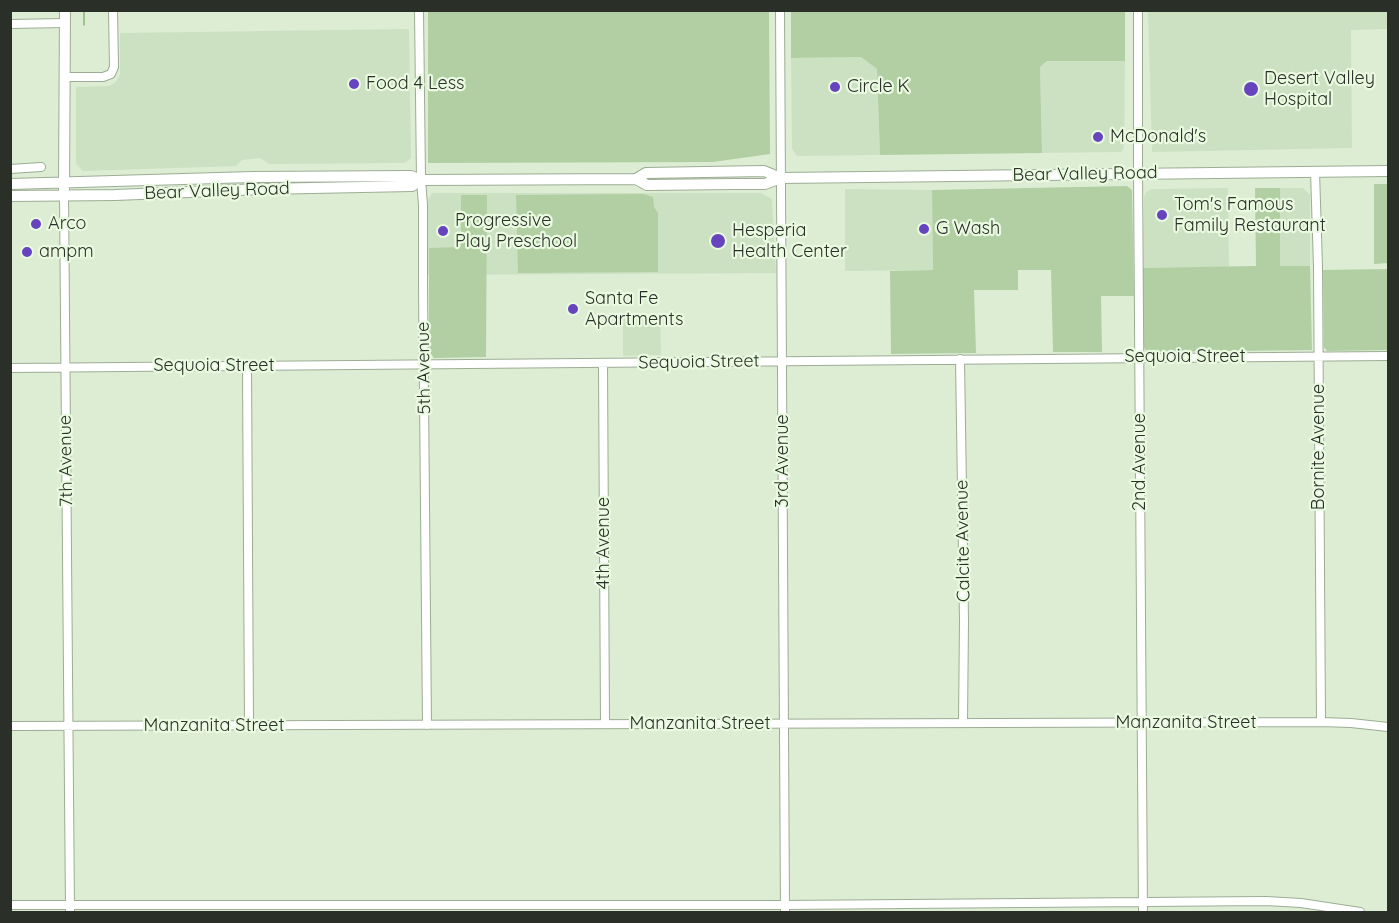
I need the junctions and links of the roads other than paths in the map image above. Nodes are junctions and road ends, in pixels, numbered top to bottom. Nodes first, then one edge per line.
1 (65, 10) edge
2 (113, 10) edge
3 (420, 10) edge
4 (780, 10) edge
5 (1138, 10) edge
6 (65, 23) junction
7 (10, 24) edge
8 (65, 77) junction
9 (40, 166) dead end
10 (10, 169) edge
11 (1315, 171) junction
12 (1389, 171) edge
13 (1138, 173) junction
14 (253, 177) junction
15 (781, 178) junction
16 (421, 180) junction
17 (64, 183) junction
18 (10, 184) edge
19 (183, 192) junction
20 (10, 196) edge
21 (64, 196) junction
22 (1389, 356) edge
23 (1319, 357) junction
24 (1139, 358) junction
25 (960, 359) junction
26 (782, 361) junction
27 (603, 363) junction
28 (424, 364) junction
29 (247, 366) junction
30 (64, 367) junction
31 (10, 368) edge
32 (1321, 722) junction
33 (963, 723) junction
34 (1142, 723) junction
35 (605, 724) junction
36 (784, 724) junction
37 (427, 725) junction
38 (10, 726) edge
39 (68, 726) junction
40 (249, 726) junction
41 (1389, 727) edge
42 (1143, 902) junction
43 (10, 905) edge
44 (70, 909) edge
45 (310, 909) edge
46 (548, 909) edge
47 (785, 909) edge
48 (1143, 912) edge
49 (1359, 912) edge

1 - 6 main road, 7th Avenue
2 - 8 street
3 - 16 street, 5th Avenue
4 - 15 street, 3rd Avenue
5 - 13 street, 2nd Avenue
6 - 7 street
6 - 8 main road, 7th Avenue
8 - 17 main road, 7th Avenue
9 - 10 street
11 - 12 main road, Bear Valley Road
11 - 13 main road, Bear Valley Road
11 - 23 street, Bornite Avenue
13 - 15 main road, Bear Valley Road
13 - 24 street, 2nd Avenue
14 - 16 main road, Bear Valley Road
14 - 17 main road, Bear Valley Road
14 - 19 main road
15 - 16 main road, Bear Valley Road
15 - 26 street, 3rd Avenue
16 - 19 main road, Bear Valley Road
16 - 28 street, 5th Avenue
17 - 18 main road, Bear Valley Road
17 - 21 main road, 7th Avenue
19 - 21 main road, Bear Valley Road
20 - 21 main road, Bear Valley Road
21 - 30 street, 7th Avenue
22 - 23 street, Sequoia Street
23 - 24 street, Sequoia Street
23 - 32 street, Bornite Avenue
24 - 25 street, Sequoia Street
24 - 34 street, 2nd Avenue
25 - 26 street, Sequoia Street
25 - 33 street, Calcite Avenue
26 - 27 street, Sequoia Street
26 - 36 street, 3rd Avenue
27 - 28 street, Sequoia Street
27 - 35 street, 4th Avenue
28 - 29 street, Sequoia Street
28 - 37 street, 5th Avenue
29 - 30 street, Sequoia Street
29 - 40 street
30 - 31 street, Sequoia Street
30 - 39 street, 7th Avenue
32 - 34 street, Manzanita Street
32 - 41 street, Manzanita Street
33 - 34 street, Manzanita Street
33 - 36 street, Manzanita Street
34 - 42 street, 2nd Avenue
35 - 36 street, Manzanita Street
35 - 37 street, Manzanita Street
36 - 47 street, 3rd Avenue
37 - 40 street, Manzanita Street
38 - 39 street, Manzanita Street
39 - 40 street, Manzanita Street
39 - 44 street, 7th Avenue
42 - 47 street
42 - 48 street, 2nd Avenue
42 - 49 street
43 - 44 street
44 - 45 street
45 - 46 street
46 - 47 street

